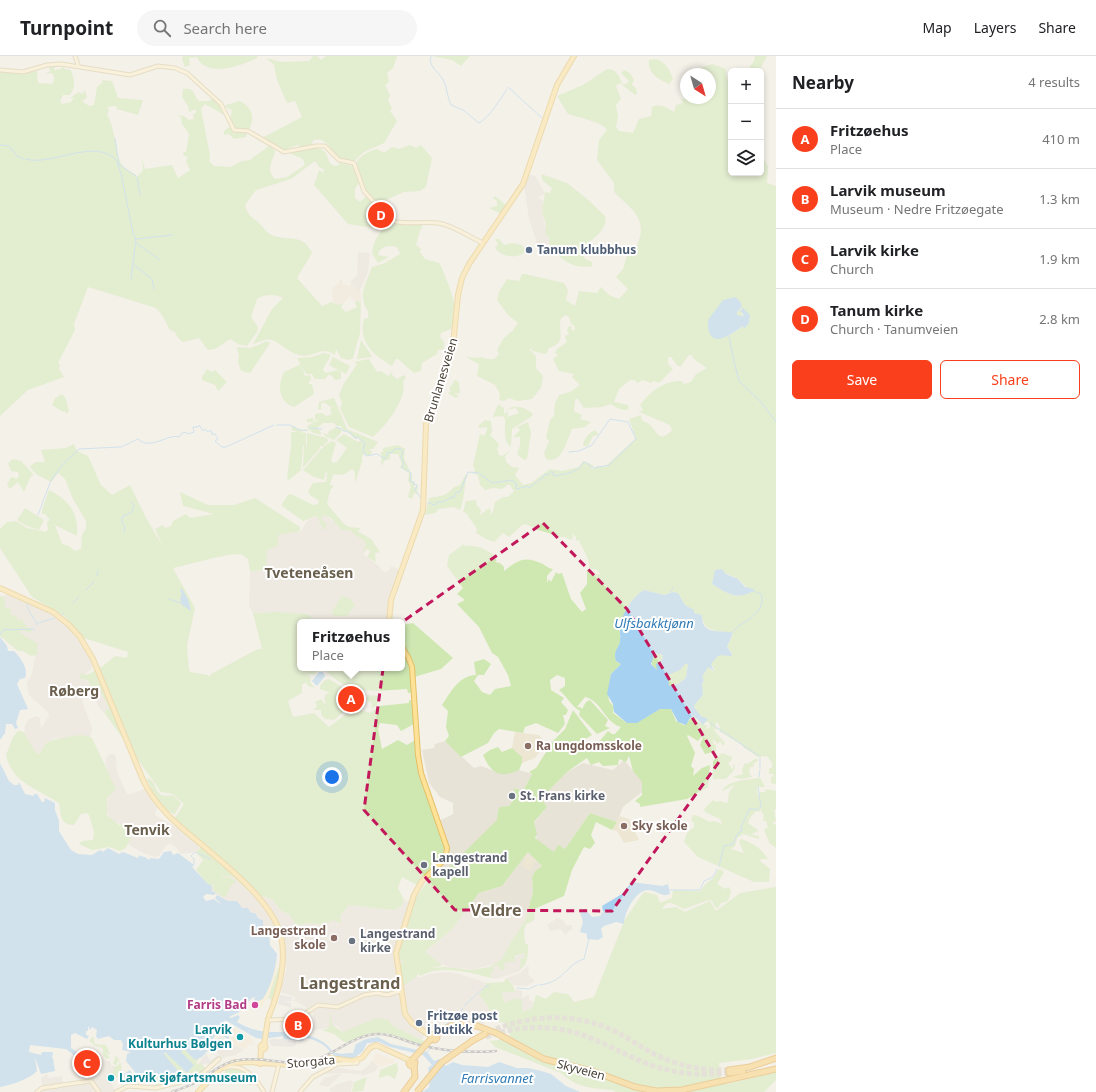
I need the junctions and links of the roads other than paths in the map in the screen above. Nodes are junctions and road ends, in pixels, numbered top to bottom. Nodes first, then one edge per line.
1 (574, 56) edge
2 (76, 57) edge
3 (76, 65) junction
4 (0, 70) edge
5 (483, 243) junction
6 (1, 588) edge
7 (389, 619) edge
8 (405, 652) edge
9 (401, 991) junction
10 (270, 1019) junction
11 (486, 1035) tunnel mouth
12 (434, 1037) junction
13 (219, 1059) dead end
14 (776, 1059) edge
15 (358, 1060) junction
16 (411, 1062) junction
17 (260, 1063) junction
18 (279, 1064) junction
19 (221, 1069) junction
20 (776, 1069) edge
21 (729, 1072) tunnel mouth
22 (37, 1092) edge
23 (99, 1092) edge
24 (116, 1092) edge
25 (198, 1092) edge
26 (264, 1092) edge
27 (272, 1092) edge
28 (300, 1092) edge
29 (404, 1092) edge
30 (418, 1092) edge

1 - 5 main road, Brunlanesveien
2 - 3 main road
3 - 4 main road
3 - 5 main road
5 - 7 main road, Brunlanesveien
6 - 10 main road
8 - 9 main road
9 - 10 main road
9 - 12 main road
10 - 17 main road
11 - 30 highway, bridge
12 - 16 highway
12 - 20 highway, Skyveien
13 - 24 main road
14 - 21 highway
15 - 16 main road
15 - 18 main road, Storgata
15 - 28 main road
16 - 29 highway
17 - 18 main road, Storgata
17 - 19 main road, Storgata
18 - 27 main road
19 - 25 main road, Storgata
19 - 26 main road
22 - 23 main road

